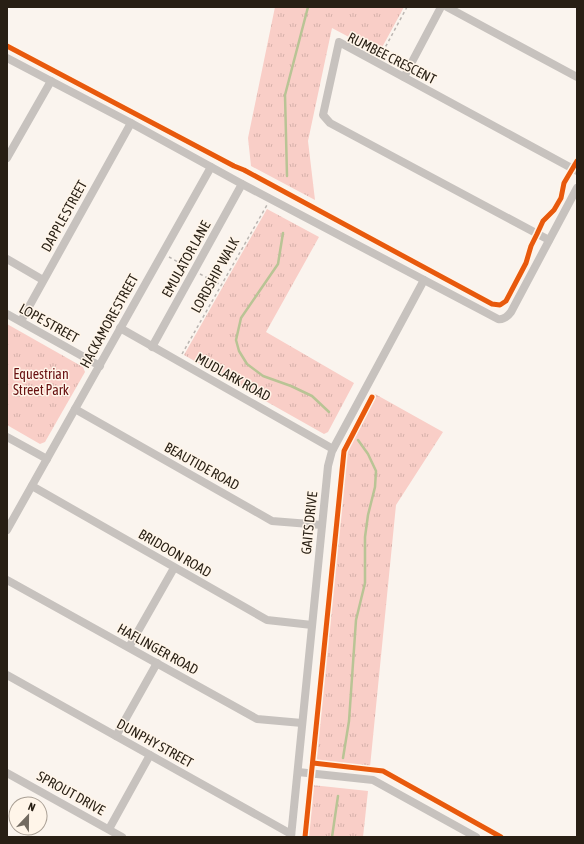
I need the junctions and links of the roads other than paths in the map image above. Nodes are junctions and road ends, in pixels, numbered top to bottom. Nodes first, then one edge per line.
1 (441, 7) edge
2 (447, 7) edge
3 (7, 58) edge
4 (577, 76) edge
5 (404, 77) junction
6 (51, 81) junction
7 (131, 123) junction
8 (7, 158) edge
9 (210, 167) junction
10 (577, 171) edge
11 (242, 184) junction
12 (577, 188) edge
13 (549, 240) junction
14 (7, 259) edge
15 (44, 280) junction
16 (424, 280) junction
17 (7, 314) edge
18 (20, 321) junction
19 (120, 328) junction
20 (152, 347) junction
21 (100, 366) junction
22 (75, 410) junction
23 (7, 437) edge
24 (333, 449) junction
25 (47, 459) junction
26 (32, 486) junction
27 (322, 525) junction
28 (7, 530) edge
29 (174, 568) junction
30 (7, 580) edge
31 (312, 625) junction
32 (129, 648) junction
33 (157, 663) junction
34 (7, 675) edge
35 (302, 723) junction
36 (116, 736) junction
37 (150, 755) junction
38 (298, 772) junction
39 (7, 773) edge
40 (109, 829) junction
41 (291, 835) edge
42 (122, 837) edge
43 (476, 837) edge

1 - 5 street
2 - 4 street
3 - 6 street
5 - 10 street, RUMBEE CRESCENT
5 - 13 street, RUMBEE CRESCENT
6 - 7 street
6 - 8 street
7 - 9 street
7 - 15 street, DAPPLE STREET
9 - 11 street
9 - 19 street, HACKAMORE STREET
11 - 16 street
11 - 20 street, EMULATOR LANE
12 - 13 street
13 - 16 street
14 - 15 street
15 - 18 street, DAPPLE STREET
16 - 24 street, GAITS DRIVE
17 - 18 street, LOPE STREET
18 - 21 street, LOPE STREET
19 - 20 street, MUDLARK ROAD
19 - 21 street, HACKAMORE STREET
20 - 24 street, MUDLARK ROAD
21 - 22 street, HACKAMORE STREET
22 - 25 street, HACKAMORE STREET
22 - 27 street, BEAUTIDE ROAD
23 - 25 street
24 - 27 street, GAITS DRIVE
25 - 26 street, HACKAMORE STREET
26 - 28 street, HACKAMORE STREET
26 - 29 street, BRIDOON ROAD
27 - 31 street, GAITS DRIVE
29 - 31 street, BRIDOON ROAD
29 - 32 street
30 - 32 street, HAFLINGER ROAD
31 - 35 street, GAITS DRIVE
32 - 33 street, HAFLINGER ROAD
33 - 35 street, HAFLINGER ROAD
33 - 36 street
34 - 36 street, DUNPHY STREET
35 - 38 street, GAITS DRIVE
36 - 37 street, DUNPHY STREET
37 - 40 street
37 - 41 street, DUNPHY STREET
38 - 41 street, GAITS DRIVE
38 - 43 street
39 - 40 street, SPROUT DRIVE
40 - 42 street, SPROUT DRIVE

